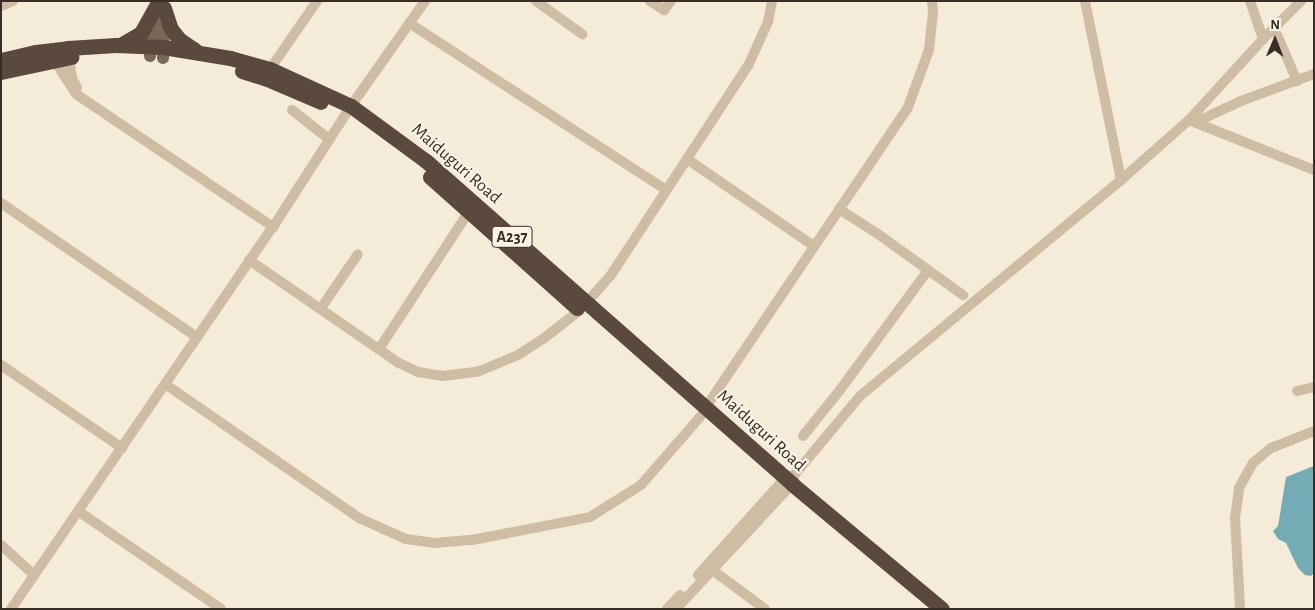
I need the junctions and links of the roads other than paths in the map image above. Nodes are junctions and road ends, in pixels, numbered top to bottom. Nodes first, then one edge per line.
1 (13, 1) edge
2 (317, 1) edge
3 (425, 1) edge
4 (536, 1) edge
5 (650, 1) edge
6 (671, 1) edge
7 (772, 1) edge
8 (932, 1) edge
9 (1085, 1) edge
10 (1250, 1) edge
11 (1300, 2) edge
12 (160, 4) edge
13 (1, 6) edge
14 (409, 23) junction
15 (1274, 28) junction
16 (582, 34) dead end
17 (1263, 39) junction
18 (116, 46) junction
19 (157, 52) junction
20 (200, 53) junction
21 (61, 58) junction
22 (1, 60) edge
23 (270, 69) junction
24 (1, 72) edge
25 (1314, 74) edge
26 (1297, 80) junction
27 (82, 98) junction
28 (292, 110) dead end
29 (349, 110) junction
30 (1193, 121) junction
31 (330, 140) junction
32 (687, 159) junction
33 (1314, 170) edge
34 (1121, 180) junction
35 (666, 190) junction
36 (1, 203) edge
37 (839, 209) junction
38 (468, 213) junction
39 (273, 227) junction
40 (814, 246) junction
41 (358, 254) dead end
42 (249, 260) junction
43 (928, 270) junction
44 (963, 295) dead end
45 (583, 307) junction
46 (321, 308) junction
47 (197, 337) junction
48 (379, 349) junction
49 (1, 365) edge
50 (165, 384) junction
51 (1314, 387) edge
52 (1297, 390) dead end
53 (703, 411) junction
54 (1314, 431) edge
55 (803, 436) dead end
56 (122, 448) junction
57 (787, 483) junction
58 (78, 511) junction
59 (1, 546) edge
60 (709, 567) junction
61 (34, 575) junction
62 (11, 609) edge
63 (221, 609) edge
64 (667, 609) edge
65 (676, 609) edge
66 (765, 609) edge
67 (927, 609) edge
68 (942, 609) edge
69 (1240, 609) edge

1 - 13 street
2 - 23 street
3 - 14 street
4 - 16 street
5 - 6 street
7 - 32 street
8 - 37 street
9 - 34 street
10 - 17 street
11 - 15 street
12 - 18 highway
12 - 19 main road
12 - 20 highway
14 - 29 street
14 - 35 street
15 - 17 street
15 - 26 street
17 - 30 street
18 - 19 highway, Maiduguri Road / A237
18 - 22 highway, Maiduguri Road / A237
19 - 20 highway, Maiduguri Road / A237
19 - 21 highway, Maiduguri Road / A237
19 - 29 highway, Maiduguri Road / A237
20 - 23 highway, Maiduguri Road / A237
21 - 24 highway, Maiduguri Road / A237
21 - 27 street
21 - 27 street
23 - 29 highway, Maiduguri Road / A237
25 - 26 street
26 - 30 street
27 - 39 street
28 - 31 street
29 - 31 street
29 - 38 highway, Maiduguri Road / A237
29 - 45 highway, Maiduguri Road / A237
30 - 33 street
30 - 34 street
31 - 39 street
32 - 35 street
32 - 40 street
34 - 57 street
35 - 45 street
36 - 47 street
37 - 40 street
37 - 43 street
38 - 45 highway, Maiduguri Road / A237
38 - 48 street
39 - 42 street
40 - 53 street
41 - 46 street
42 - 46 street
42 - 47 street
43 - 44 street
43 - 55 street
45 - 48 street
45 - 53 highway, Maiduguri Road / A237
46 - 48 street
47 - 50 street
49 - 56 street
50 - 53 street
50 - 56 street
51 - 52 street
53 - 57 highway, Maiduguri Road / A237
54 - 69 street
56 - 58 street
57 - 60 street
57 - 67 highway, Maiduguri Road / A237
57 - 68 highway, Maiduguri Road / A237
58 - 61 street
58 - 63 street
59 - 61 street
60 - 64 street
60 - 65 street
60 - 66 street
61 - 62 street

